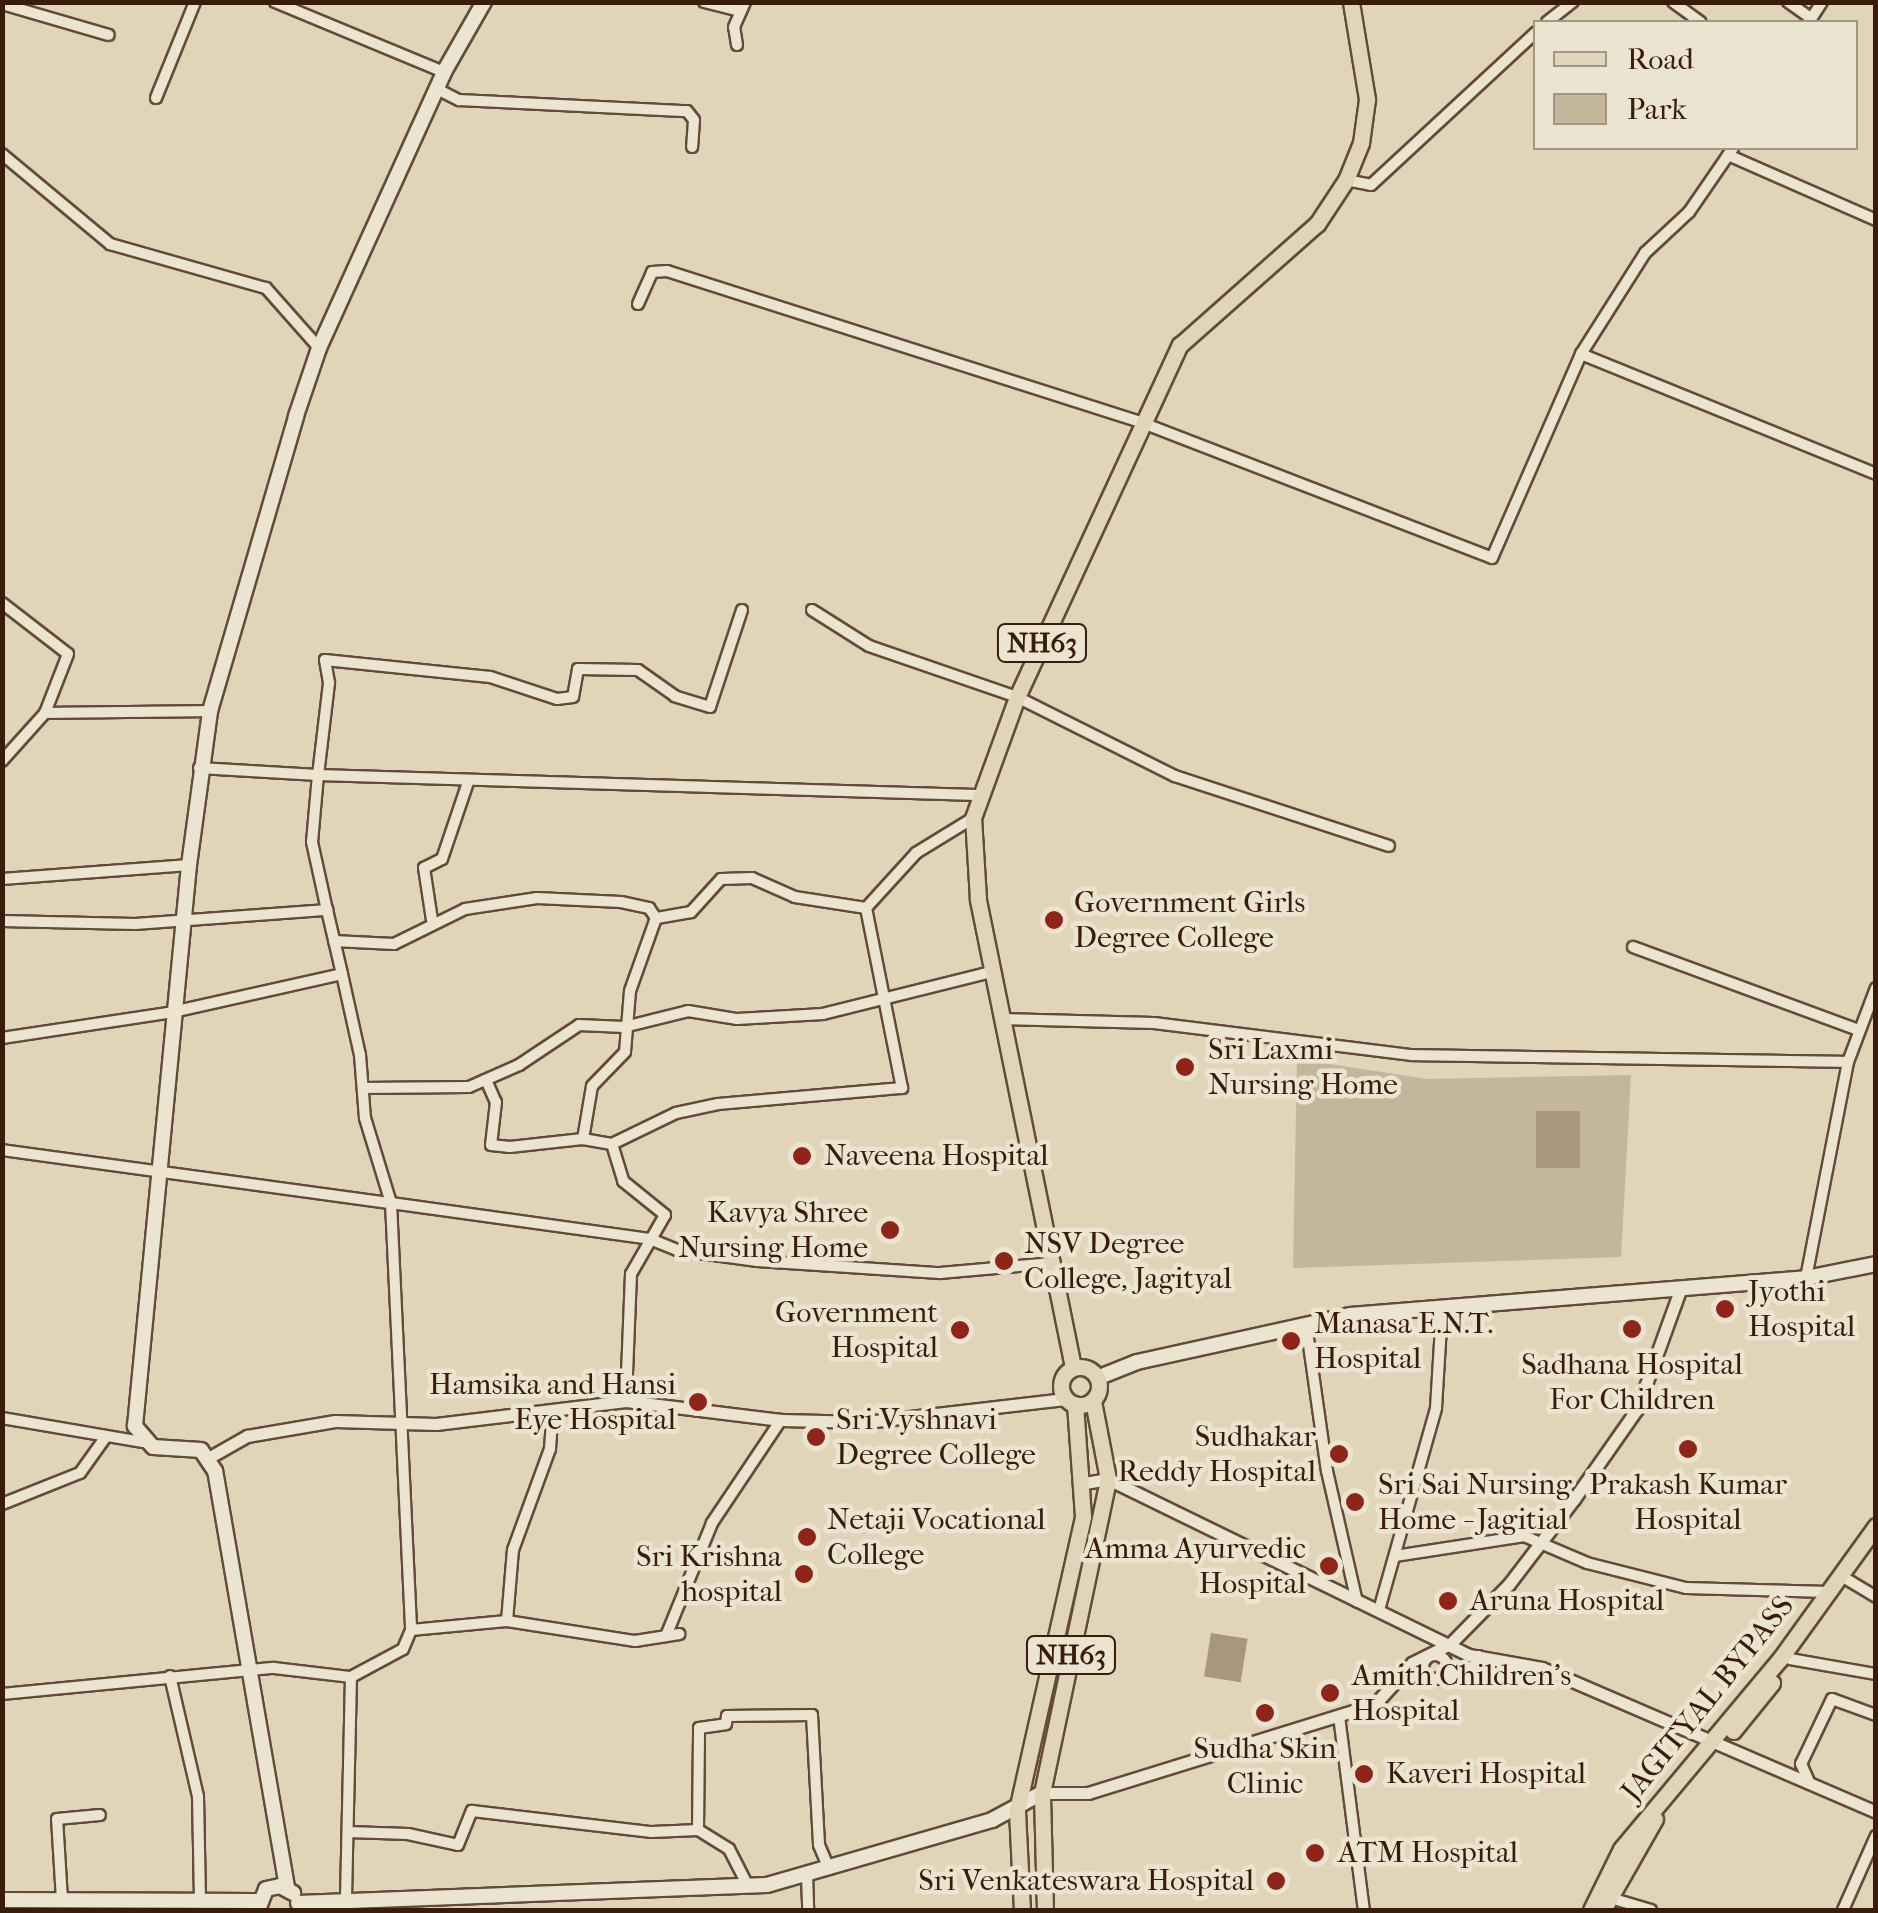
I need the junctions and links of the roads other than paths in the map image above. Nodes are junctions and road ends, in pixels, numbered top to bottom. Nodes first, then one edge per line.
1 (195, 2) edge
2 (276, 2) edge
3 (484, 2) edge
4 (704, 2) edge
5 (1351, 2) edge
6 (1573, 2) edge
7 (1673, 2) edge
8 (1788, 2) edge
9 (1822, 2) edge
10 (2, 4) edge
11 (743, 7) edge
12 (1550, 20) edge
13 (1698, 20) edge
14 (1810, 20) edge
15 (1533, 35) edge
16 (108, 36) dead end
17 (736, 45) dead end
18 (444, 72) junction
19 (436, 89) junction
20 (156, 98) dead end
21 (692, 147) dead end
22 (1730, 151) edge
23 (2, 154) edge
24 (1346, 180) junction
25 (1876, 220) edge
26 (638, 304) dead end
27 (319, 348) junction
28 (1581, 354) junction
29 (1140, 422) junction
30 (1876, 474) edge
31 (2, 603) edge
32 (742, 610) dead end
33 (812, 610) dead end
34 (1017, 697) junction
35 (210, 711) junction
36 (45, 712) junction
37 (2, 760) edge
38 (199, 768) junction
39 (318, 775) junction
40 (468, 782) junction
41 (978, 795) junction
42 (973, 818) junction
43 (1389, 846) dead end
44 (189, 865) junction
45 (2, 879) edge
46 (866, 908) junction
47 (327, 910) junction
48 (656, 918) junction
49 (432, 920) junction
50 (2, 921) edge
51 (185, 922) junction
52 (334, 941) junction
53 (1633, 947) dead end
54 (992, 972) junction
55 (342, 974) junction
56 (1876, 988) edge
57 (884, 1000) junction
58 (180, 1010) junction
59 (1001, 1019) junction
60 (624, 1026) junction
61 (1859, 1030) junction
62 (2, 1038) edge
63 (1848, 1062) junction
64 (486, 1080) junction
65 (363, 1088) junction
66 (584, 1139) junction
67 (612, 1144) junction
68 (2, 1150) edge
69 (160, 1172) junction
70 (391, 1204) junction
71 (650, 1238) junction
72 (1053, 1264) junction
73 (1876, 1264) edge
74 (1806, 1278) junction
75 (1680, 1290) junction
76 (1442, 1310) junction
77 (1306, 1324) junction
78 (1074, 1367) junction
79 (1097, 1378) junction
80 (626, 1401) junction
81 (1070, 1401) junction
82 (1094, 1401) junction
83 (553, 1410) junction
84 (2, 1418) edge
85 (781, 1420) junction
86 (402, 1426) junction
87 (106, 1438) junction
88 (143, 1442) junction
89 (210, 1457) junction
90 (1108, 1480) junction
91 (1085, 1483) junction
92 (2, 1504) edge
93 (1876, 1526) edge
94 (1542, 1542) junction
95 (1876, 1543) edge
96 (1395, 1556) junction
97 (1848, 1580) junction
98 (1829, 1592) junction
99 (1876, 1597) edge
100 (1356, 1602) junction
101 (1379, 1610) junction
102 (507, 1621) junction
103 (410, 1630) junction
104 (680, 1634) dead end
105 (666, 1636) junction
106 (1450, 1644) junction
107 (1429, 1654) junction
108 (1478, 1656) junction
109 (1790, 1659) junction
110 (245, 1670) junction
111 (1876, 1674) edge
112 (170, 1676) junction
113 (1444, 1676) junction
114 (351, 1677) junction
115 (2, 1694) edge
116 (1876, 1715) edge
117 (1339, 1716) junction
118 (1713, 1746) junction
119 (1810, 1784) junction
120 (1042, 1793) junction
121 (1018, 1805) junction
122 (1876, 1812) edge
123 (100, 1815) dead end
124 (698, 1830) junction
125 (348, 1832) junction
126 (1876, 1836) edge
127 (829, 1869) junction
128 (807, 1874) junction
129 (748, 1886) junction
130 (286, 1887) junction
131 (2, 1900) edge
132 (62, 1900) junction
133 (346, 1901) junction
134 (1599, 1904) edge
135 (109, 1905) edge
136 (203, 1905) edge
137 (258, 1906) edge
138 (298, 1907) edge
139 (808, 1910) edge
140 (1022, 1910) edge
141 (1045, 1910) edge
142 (1364, 1910) edge
143 (1651, 1910) edge
144 (1843, 1910) edge

1 - 20 street
2 - 18 street
3 - 18 main road
4 - 11 street
5 - 24 main road, NH63
6 - 12 street
7 - 13 street
8 - 14 street
9 - 14 street
10 - 16 street
11 - 17 street
15 - 24 street
18 - 19 main road
19 - 21 street
19 - 27 main road
22 - 25 street
22 - 28 street
23 - 27 street
24 - 29 main road, NH63
26 - 29 street
27 - 35 main road
28 - 29 street
28 - 30 street
29 - 34 main road, NH63
31 - 36 street
32 - 39 street
33 - 34 street
34 - 41 main road, NH63
34 - 43 street
35 - 36 street
35 - 38 main road
36 - 37 street
38 - 39 street
38 - 44 main road
39 - 40 street
39 - 47 street
40 - 41 street
40 - 49 street
41 - 42 main road, NH63
42 - 46 street
42 - 54 main road, NH63
44 - 45 street
44 - 51 main road
46 - 48 street
46 - 57 street
47 - 51 street
47 - 52 street
48 - 49 street
48 - 60 street
49 - 52 street
50 - 51 street
51 - 58 main road
52 - 55 street
53 - 61 street
54 - 57 street
54 - 59 main road, NH63
55 - 58 street
55 - 65 street
56 - 61 street
57 - 60 street
57 - 67 street
58 - 62 street
58 - 69 main road
59 - 63 street
59 - 72 main road, NH63
60 - 64 street
60 - 66 street
61 - 63 street
63 - 74 street
64 - 65 street
64 - 66 street
65 - 70 street
66 - 67 street
67 - 71 street
68 - 69 street
69 - 70 street
69 - 88 main road
70 - 71 street
70 - 86 street
71 - 72 street
71 - 80 street
72 - 78 main road, NH63
73 - 74 main road
74 - 75 main road
75 - 76 main road
75 - 94 street
76 - 77 main road
76 - 96 street
77 - 79 main road
77 - 100 street
78 - 79 main road
78 - 81 main road, NH63
79 - 82 main road, NH63
80 - 83 street
80 - 85 street
81 - 82 main road
81 - 85 street
81 - 91 main road, NH63
82 - 90 main road, NH63
83 - 86 street
83 - 102 street
84 - 87 street
85 - 105 street
86 - 89 street
86 - 103 street
87 - 88 street
87 - 92 street
88 - 89 main road
89 - 110 main road
90 - 91 street
90 - 100 street
90 - 120 main road, NH63
91 - 121 main road, NH63
93 - 98 main road, JAGITYAL BYPASS
94 - 96 street
94 - 98 street
94 - 106 street
95 - 97 main road, JAGITYAL BYPASS
96 - 101 street
97 - 99 street
97 - 109 main road, JAGITYAL BYPASS
98 - 118 main road, JAGITYAL BYPASS
100 - 101 street
101 - 106 street
102 - 103 street
102 - 105 street
103 - 114 street
104 - 105 street
106 - 107 street
106 - 108 street
107 - 113 street
107 - 113 street
107 - 117 street
108 - 113 street
108 - 118 street
109 - 111 street
109 - 118 main road, JAGITYAL BYPASS
110 - 112 street
110 - 114 street
110 - 130 main road
112 - 115 street
112 - 136 street
114 - 125 street
116 - 119 street
117 - 120 street
117 - 142 street
118 - 119 street
118 - 134 main road, JAGITYAL BYPASS
119 - 122 street
120 - 121 main road
120 - 141 main road, NH63
121 - 127 main road
121 - 140 main road, NH63
123 - 132 street
124 - 125 street
124 - 127 street
124 - 129 street
125 - 133 street
126 - 144 street
127 - 128 main road
128 - 129 main road
128 - 139 street
129 - 133 main road
130 - 137 main road
130 - 138 main road
131 - 132 main road
132 - 135 main road
133 - 138 main road
134 - 143 street
135 - 136 main road
136 - 137 main road

